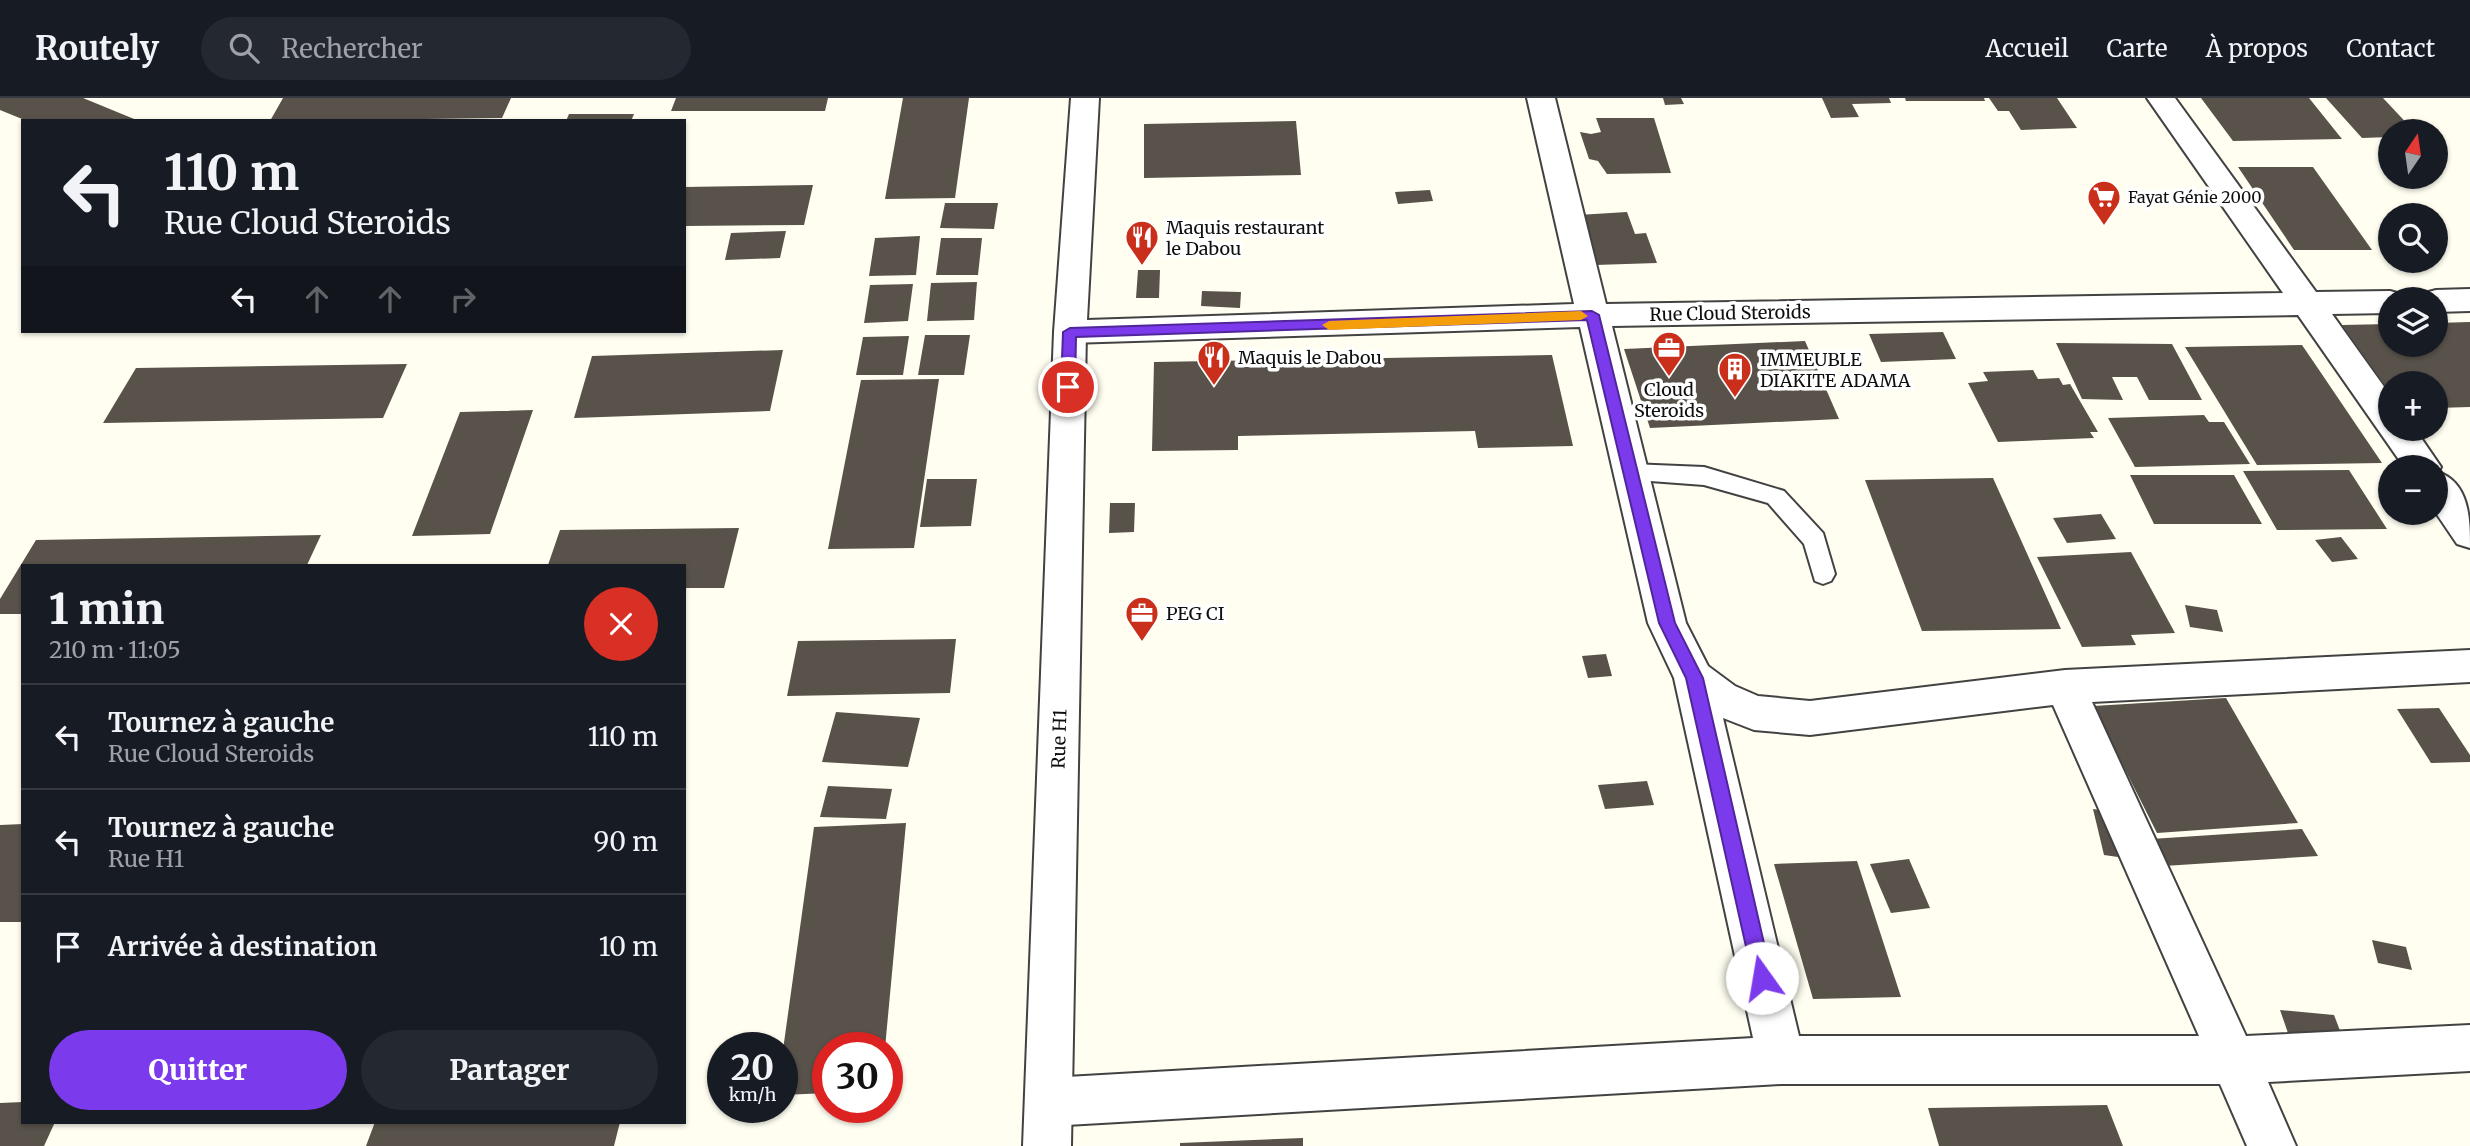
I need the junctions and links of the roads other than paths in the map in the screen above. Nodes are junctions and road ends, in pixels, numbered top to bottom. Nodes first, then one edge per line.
1 (1085, 98) edge
2 (1541, 98) edge
3 (2161, 98) edge
4 (2470, 300) edge
5 (2448, 301) edge
6 (2378, 302) edge
7 (2309, 304) junction
8 (1592, 315) junction
9 (1070, 332) junction
10 (2378, 403) edge
11 (1631, 473) junction
12 (2448, 502) edge
13 (2470, 534) edge
14 (1823, 574) dead end
15 (2470, 666) edge
16 (1694, 678) junction
17 (2065, 687) junction
18 (2470, 1048) edge
19 (1781, 1060) junction
20 (2235, 1060) junction
21 (1048, 1124) edge
22 (2272, 1146) edge

1 - 9 street, Rue H1
2 - 8 street
3 - 7 street
4 - 5 street
6 - 7 street, Rue Cloud Steroids
7 - 8 street, Rue Cloud Steroids
7 - 10 street
8 - 9 street, Rue Cloud Steroids
8 - 11 street
9 - 21 street, Rue H1
11 - 14 lane
11 - 16 street
12 - 13 street
15 - 17 street
16 - 17 street
16 - 19 street
17 - 20 street
18 - 20 street
19 - 20 street
19 - 21 street
20 - 22 street

